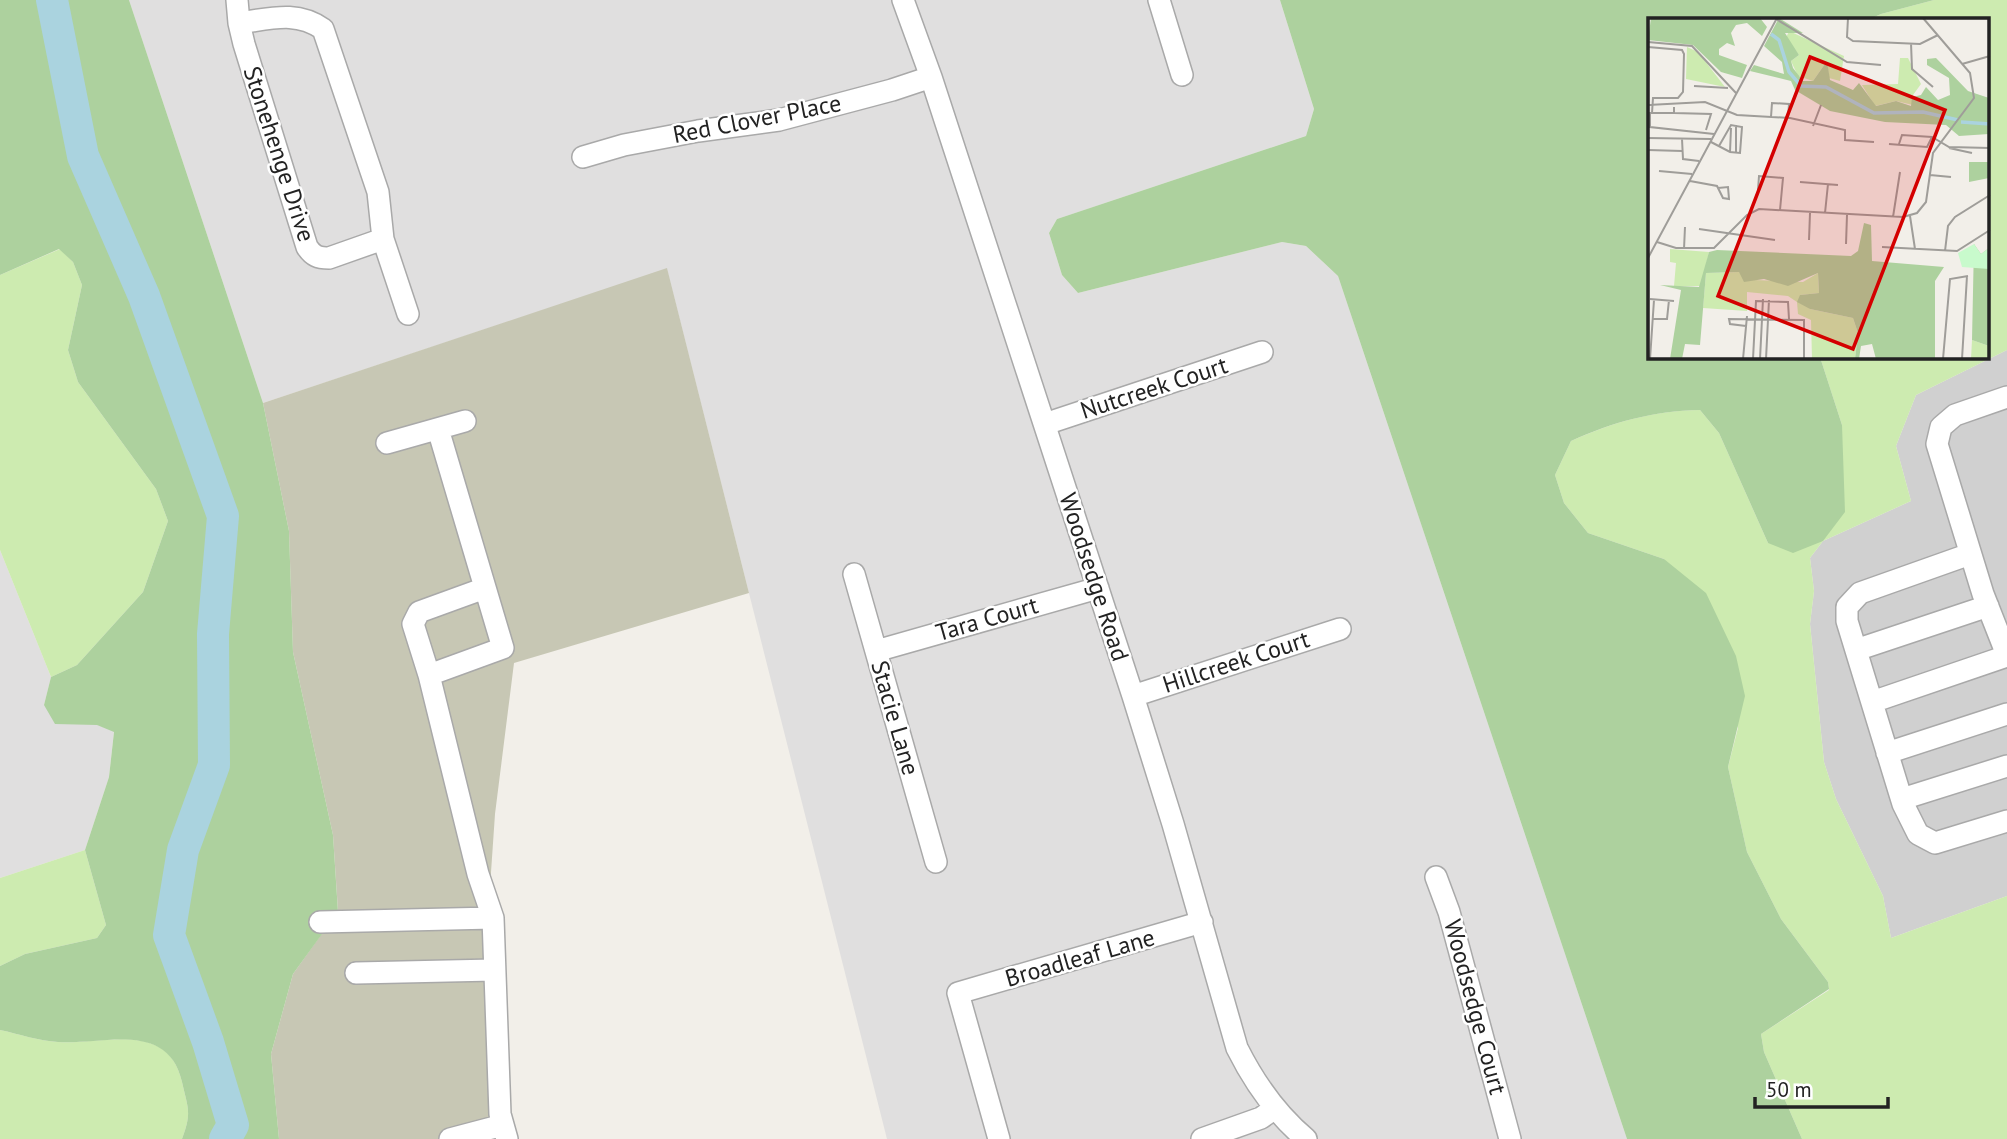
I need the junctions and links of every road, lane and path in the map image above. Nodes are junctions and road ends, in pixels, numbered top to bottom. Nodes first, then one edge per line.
1 (237, 0) edge
2 (904, 0) edge
3 (1159, 0) edge
4 (239, 23) junction
5 (1182, 75) dead end
6 (931, 77) junction
7 (583, 157) dead end
8 (383, 239) junction
9 (408, 314) dead end
10 (1262, 352) dead end
11 (2007, 397) edge
12 (465, 421) dead end
13 (1045, 424) junction
14 (438, 429) junction
15 (387, 443) dead end
16 (1970, 554) junction
17 (853, 575) dead end
18 (485, 588) junction
19 (1098, 588) junction
20 (1988, 606) junction
21 (1339, 629) dead end
22 (1856, 650) junction
23 (876, 651) junction
24 (2007, 656) edge
25 (429, 675) junction
26 (1133, 696) junction
27 (1872, 702) junction
28 (2007, 714) edge
29 (1887, 753) junction
30 (2007, 766) edge
31 (1902, 799) junction
32 (2007, 821) edge
33 (936, 862) dead end
34 (1436, 877) dead end
35 (493, 918) junction
36 (320, 922) dead end
37 (1202, 922) junction
38 (494, 970) junction
39 (356, 973) dead end
40 (1275, 1108) junction
41 (505, 1132) edge
42 (450, 1139) edge
43 (999, 1139) edge
44 (1202, 1139) edge
45 (1306, 1139) edge
46 (1510, 1139) edge

1 - 4 street, Stonehenge Drive
2 - 6 street, Woodsedge Road
3 - 5 street
4 - 8 street
4 - 8 street, Stonehenge Drive
6 - 7 street, Red Clover Place
6 - 13 street, Woodsedge Road
8 - 9 street
10 - 13 street, Nutcreek Court
11 - 16 street
12 - 14 street
13 - 19 street, Woodsedge Road
14 - 15 street
14 - 18 street
16 - 20 street
16 - 22 street
17 - 23 street, Stacie Lane
18 - 25 street
18 - 25 street
19 - 23 street, Tara Court
19 - 26 street, Woodsedge Road
20 - 22 street
20 - 24 street
21 - 26 street, Hillcreek Court
22 - 27 street
23 - 33 street, Stacie Lane
24 - 27 street
25 - 35 street
26 - 37 street, Woodsedge Road
27 - 29 street
28 - 29 street
29 - 31 street
30 - 31 street
31 - 32 street
34 - 46 street, Woodsedge Court
35 - 36 street
35 - 38 street
37 - 40 street, Woodsedge Road
37 - 43 street, Broadleaf Lane
38 - 39 street
38 - 41 street
40 - 44 street
40 - 45 street, Woodsedge Road
41 - 42 street

